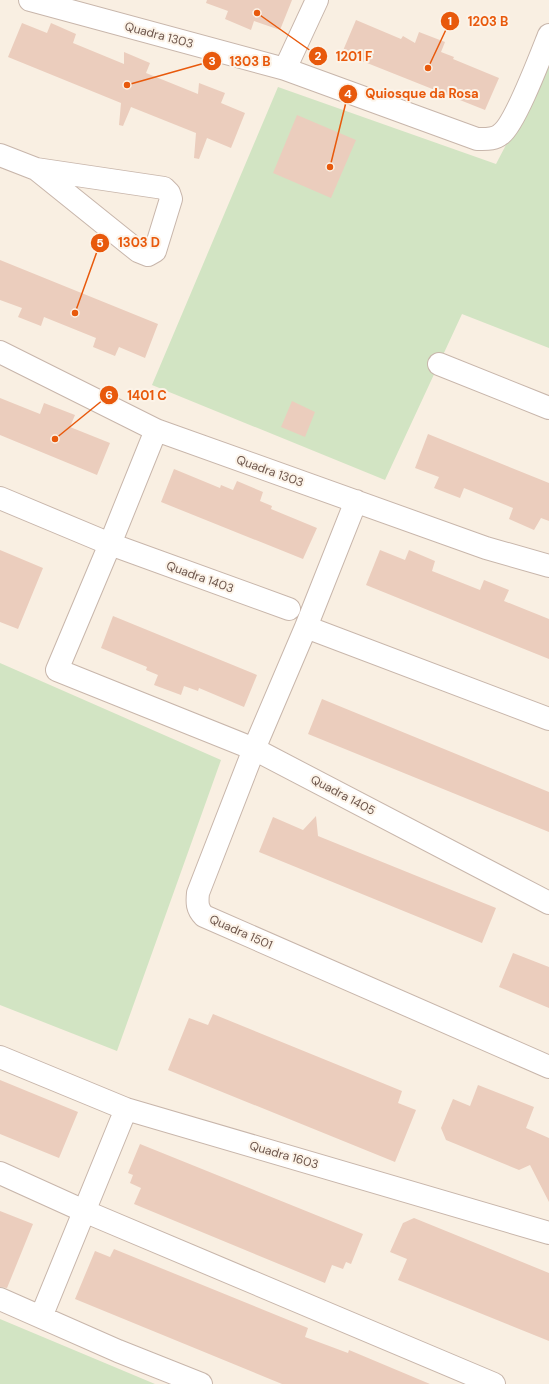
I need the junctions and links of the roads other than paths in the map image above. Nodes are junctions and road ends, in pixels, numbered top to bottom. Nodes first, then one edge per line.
1 (30, 0) edge
2 (317, 0) edge
3 (549, 37) edge
4 (285, 69) junction
5 (0, 155) edge
6 (36, 169) junction
7 (0, 352) edge
8 (439, 364) dead end
9 (549, 408) edge
10 (156, 430) junction
11 (0, 498) edge
12 (356, 501) junction
13 (110, 544) junction
14 (549, 566) edge
15 (289, 609) dead end
16 (306, 627) junction
17 (549, 719) edge
18 (254, 749) junction
19 (549, 903) edge
20 (0, 1057) edge
21 (549, 1067) edge
22 (126, 1109) junction
23 (0, 1172) edge
24 (84, 1211) junction
25 (549, 1233) edge
26 (0, 1299) edge
27 (41, 1317) junction
28 (201, 1384) edge
29 (494, 1384) edge

1 - 4 street, Quadra 1303
2 - 4 street
3 - 4 street, Quadra 1303
5 - 6 street
6 - 6 street
7 - 10 street, Quadra 1303
8 - 9 street
10 - 12 street, Quadra 1303
10 - 13 street
11 - 13 street, Quadra 1403
12 - 14 street, Quadra 1303
12 - 16 street
13 - 15 street, Quadra 1403
13 - 18 street
16 - 17 street
16 - 18 street
18 - 19 street, Quadra 1405
18 - 21 street, Quadra 1501
20 - 22 street
22 - 24 street
22 - 25 street, Quadra 1603
23 - 24 street
24 - 27 street
24 - 29 street
26 - 27 street
27 - 28 street

